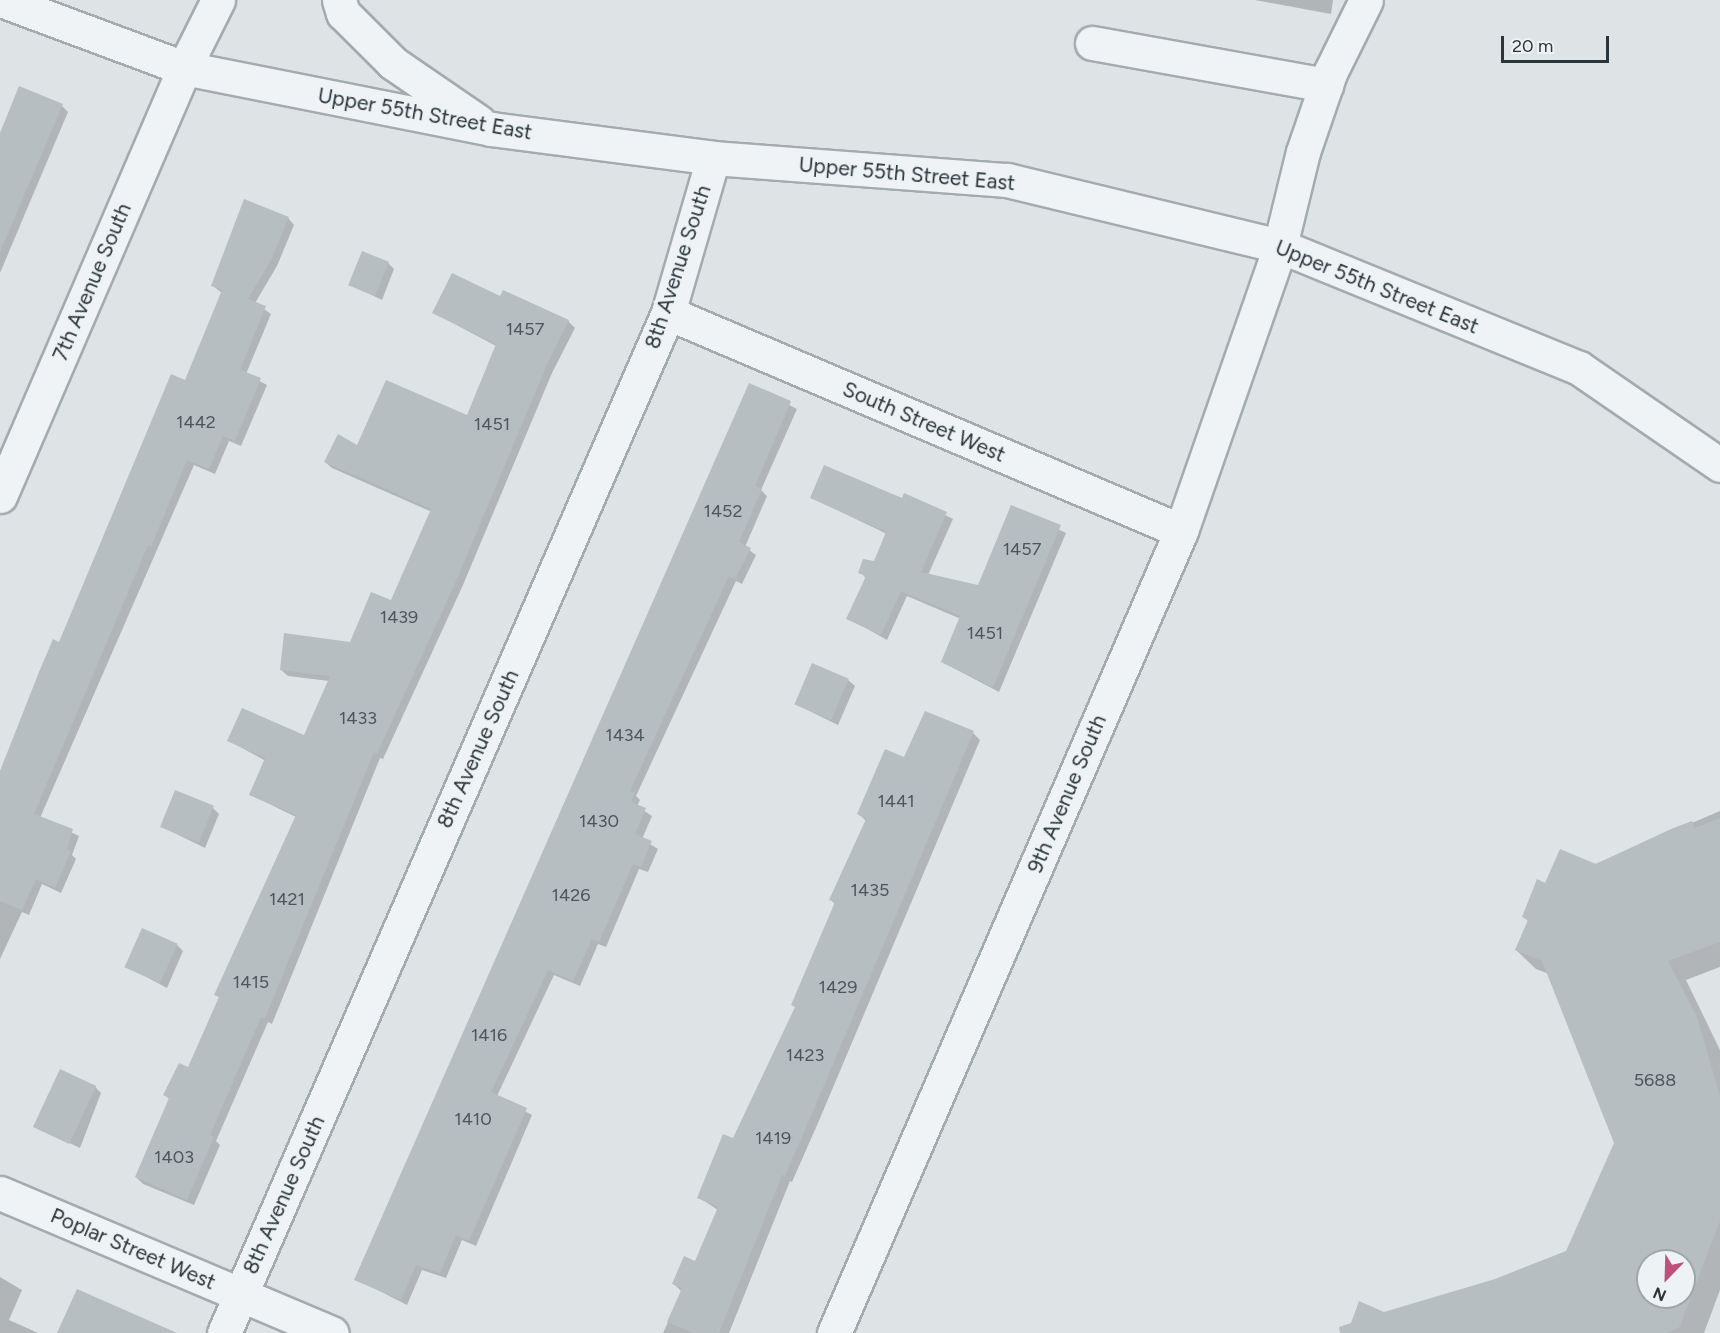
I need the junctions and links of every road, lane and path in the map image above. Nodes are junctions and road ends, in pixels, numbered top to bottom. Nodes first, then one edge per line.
1 (1, 0) edge
2 (218, 0) edge
3 (339, 0) edge
4 (1366, 0) edge
5 (1092, 43) dead end
6 (184, 68) junction
7 (1326, 84) junction
8 (491, 129) junction
9 (713, 158) junction
10 (1280, 246) junction
11 (668, 313) junction
12 (1720, 465) edge
13 (0, 496) edge
14 (1181, 531) junction
15 (0, 1193) edge
16 (240, 1294) junction
17 (224, 1333) edge
18 (332, 1333) edge
19 (834, 1333) edge

1 - 6 street, Upper 55th Street East
2 - 6 street, 7th Avenue South
3 - 8 street
4 - 7 street, 9th Avenue South
5 - 7 street
6 - 8 street, Upper 55th Street East
6 - 13 street, 7th Avenue South
7 - 10 street, 9th Avenue South
8 - 9 street, Upper 55th Street East
9 - 10 street, Upper 55th Street East
9 - 11 street, 8th Avenue South
10 - 12 street, Upper 55th Street East
10 - 14 street, 9th Avenue South
11 - 14 street, South Street West
11 - 16 street, 8th Avenue South
14 - 19 street, 9th Avenue South
15 - 16 street, Poplar Street West
16 - 17 street, 8th Avenue South
16 - 18 street, Poplar Street West

